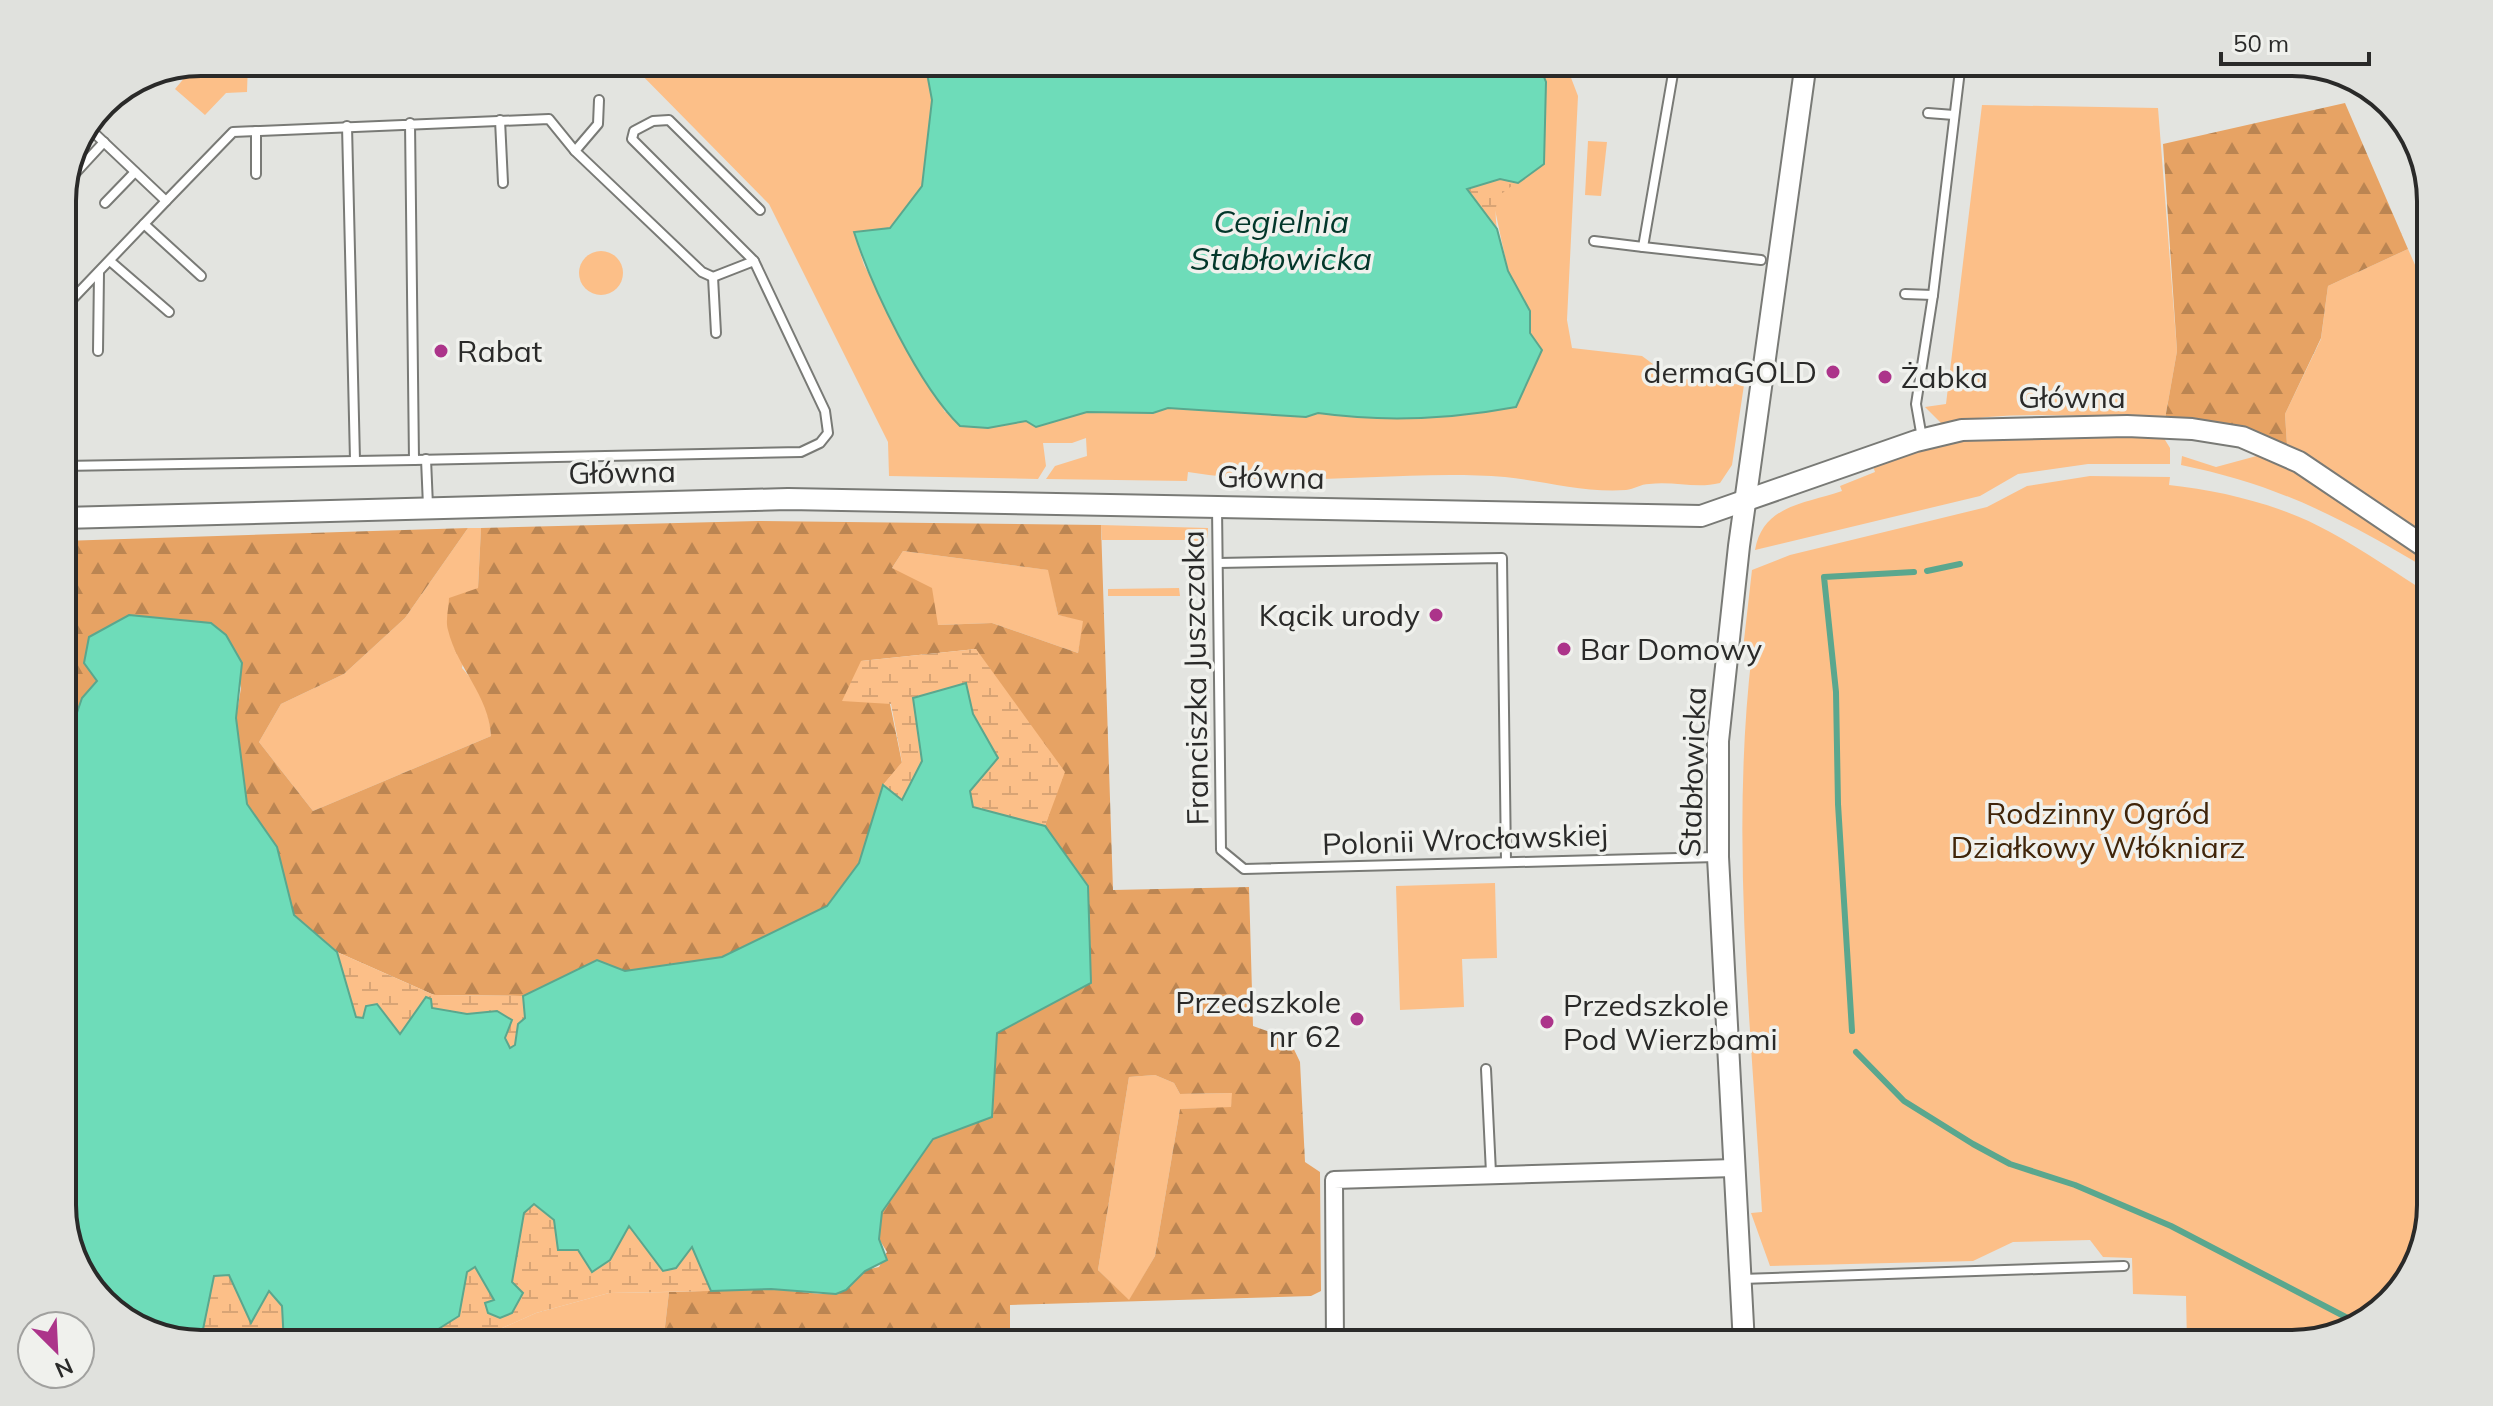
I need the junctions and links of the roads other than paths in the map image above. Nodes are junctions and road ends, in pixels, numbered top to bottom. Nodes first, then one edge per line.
1 (1673, 76) edge
2 (1804, 76) edge
3 (1959, 76) edge
4 (599, 100) dead end
5 (1928, 113) dead end
6 (1954, 115) junction
7 (500, 120) junction
8 (410, 123) junction
9 (347, 126) junction
10 (256, 131) junction
11 (96, 135) edge
12 (104, 142) junction
13 (575, 151) junction
14 (81, 167) edge
15 (135, 172) junction
16 (256, 174) dead end
17 (503, 183) dead end
18 (166, 201) junction
19 (105, 203) dead end
20 (760, 210) dead end
21 (144, 224) junction
22 (1594, 241) dead end
23 (1643, 247) junction
24 (1761, 260) dead end
25 (110, 261) junction
26 (754, 261) junction
27 (99, 272) junction
28 (201, 276) dead end
29 (713, 277) junction
30 (1905, 294) dead end
31 (1933, 295) junction
32 (76, 296) edge
33 (169, 312) dead end
34 (716, 333) dead end
35 (98, 351) dead end
36 (1923, 439) junction
37 (426, 459) junction
38 (355, 460) junction
39 (414, 460) junction
40 (76, 466) edge
41 (1748, 501) junction
42 (1217, 506) junction
43 (429, 507) junction
44 (76, 518) edge
45 (2417, 542) edge
46 (1218, 563) junction
47 (1221, 850) joint
48 (1718, 857) junction
49 (1506, 862) junction
50 (1486, 1069) dead end
51 (1734, 1168) junction
52 (1491, 1173) junction
53 (2124, 1266) dead end
54 (1741, 1279) junction
55 (1335, 1330) edge
56 (1743, 1330) edge

1 - 23 lane
2 - 41 street, Stabłowicka
3 - 6 lane
4 - 13 lane
5 - 6 lane
6 - 31 lane
7 - 8 lane
7 - 13 lane
7 - 17 lane
8 - 9 lane
8 - 39 lane
9 - 10 lane
9 - 38 lane
10 - 16 lane
10 - 18 lane
11 - 12 lane
12 - 14 lane
12 - 15 lane
13 - 29 lane
15 - 18 lane
15 - 19 lane
18 - 21 lane
20 - 26 lane
21 - 25 lane
21 - 28 lane
22 - 23 lane
23 - 24 lane
25 - 27 lane
25 - 33 lane
26 - 29 lane
26 - 37 lane
27 - 32 lane
27 - 35 lane
29 - 34 lane
30 - 31 lane
31 - 36 lane
36 - 41 street, Główna
36 - 45 street, Główna
37 - 39 lane
37 - 43 lane
38 - 39 lane
38 - 40 lane
41 - 42 street, Główna
41 - 48 street, Stabłowicka
42 - 43 street, Główna
42 - 46 lane, Franciszka Juszczaka
43 - 44 street, Główna
46 - 47 lane, Franciszka Juszczaka
46 - 49 lane
47 - 49 lane, Polonii Wrocławskiej
48 - 49 lane, Polonii Wrocławskiej
48 - 51 street, Stabłowicka
50 - 52 lane
51 - 52 street
51 - 54 street, Stabłowicka
52 - 55 street
53 - 54 lane
54 - 56 street, Stabłowicka

